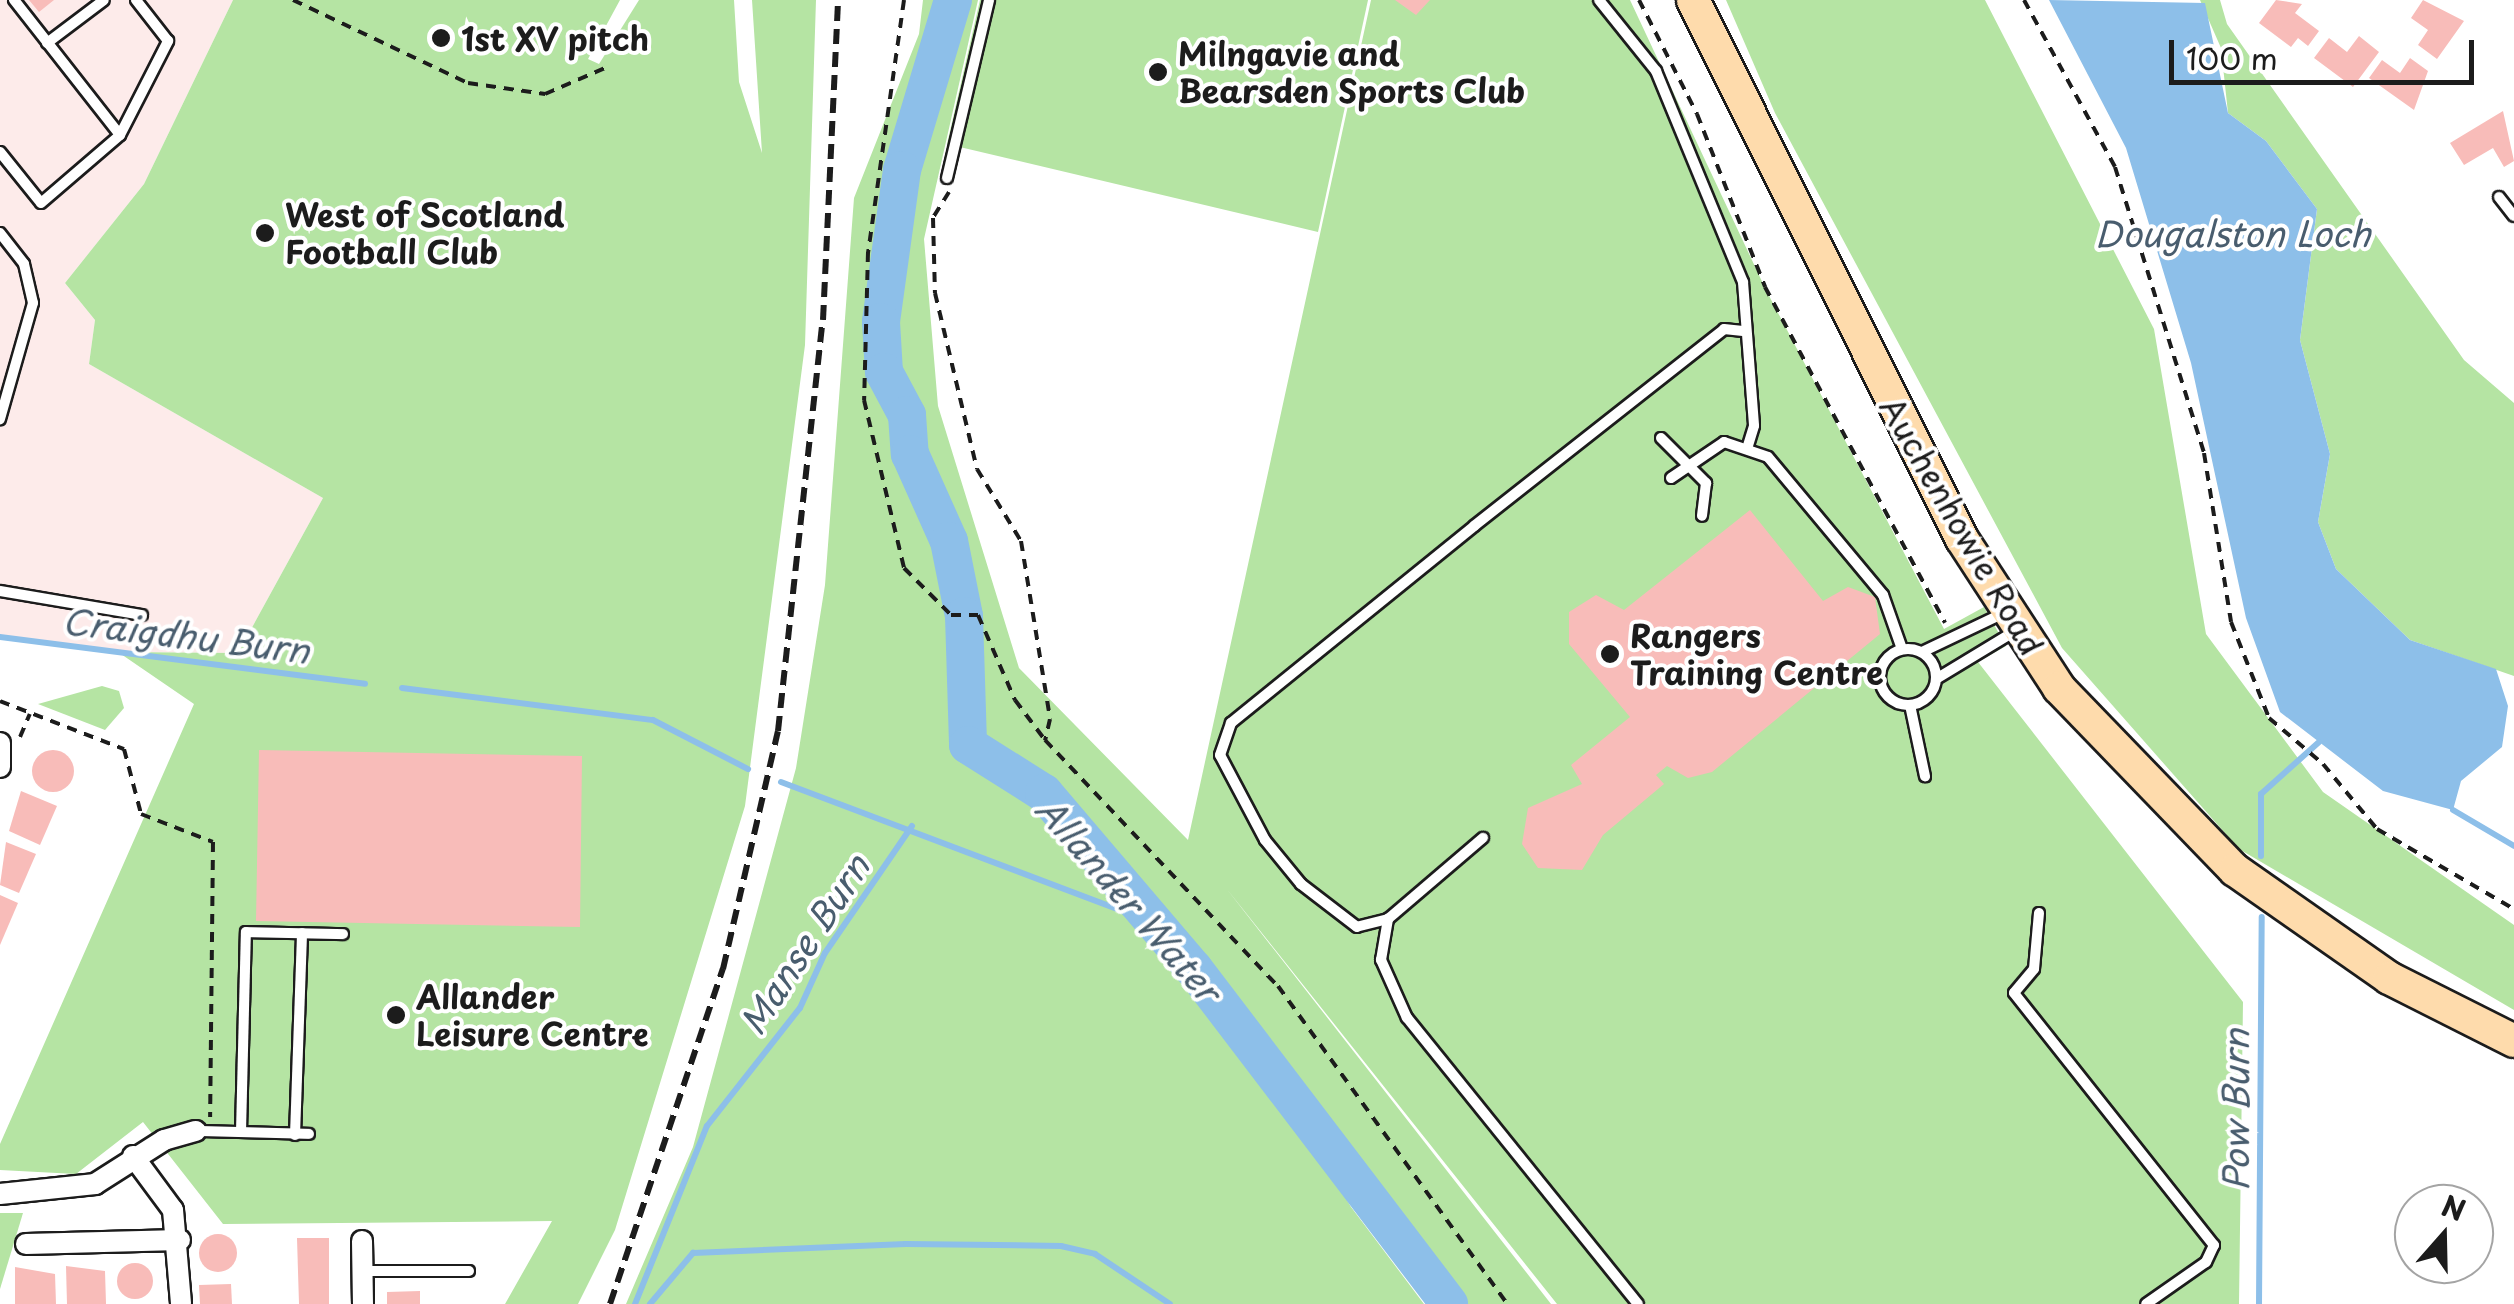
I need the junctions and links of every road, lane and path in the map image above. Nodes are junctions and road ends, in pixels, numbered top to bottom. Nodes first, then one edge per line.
1 (14, 0) edge
2 (104, 0) edge
3 (136, 0) edge
4 (293, 0) edge
5 (904, 0) edge
6 (989, 0) edge
7 (1599, 0) edge
8 (1639, 0) edge
9 (1693, 0) edge
10 (2024, 0) edge
11 (47, 42) junction
12 (605, 68) dead end
13 (120, 135) junction
14 (0, 152) edge
15 (947, 178) joint
16 (2499, 197) dead end
17 (2514, 216) edge
18 (0, 233) edge
19 (1743, 332) junction
20 (0, 420) edge
21 (1660, 438) dead end
22 (1748, 446) junction
23 (1689, 462) junction
24 (1671, 478) dead end
25 (1702, 516) dead end
26 (0, 592) edge
27 (142, 615) dead end
28 (2012, 621) junction
29 (1946, 624) dead end
30 (1902, 649) junction
31 (1922, 652) junction
32 (1936, 679) junction
33 (0, 701) edge
34 (1910, 705) junction
35 (30, 714) junction
36 (1045, 740) junction
37 (1, 752) edge
38 (1925, 776) dead end
39 (1482, 838) dead end
40 (2514, 909) edge
41 (2038, 914) dead end
42 (1388, 919) junction
43 (302, 933) junction
44 (344, 934) dead end
45 (2514, 1041) edge
46 (203, 1131) junction
47 (241, 1132) junction
48 (309, 1134) dead end
49 (295, 1135) junction
50 (132, 1156) junction
51 (0, 1194) edge
52 (180, 1240) junction
53 (362, 1241) dead end
54 (26, 1244) dead end
55 (363, 1271) junction
56 (468, 1271) dead end
57 (182, 1304) edge
58 (363, 1304) edge
59 (1508, 1304) edge
60 (1638, 1304) edge
61 (2146, 1304) edge

1 - 11 lane
2 - 11 lane
3 - 13 lane
4 - 12 path
5 - 36 path
6 - 15 lane
7 - 19 lane
8 - 29 path
9 - 28 main road, Auchenhowie Road
10 - 40 path
11 - 13 lane
13 - 14 lane
15 - 36 path
16 - 17 lane
18 - 20 lane
19 - 22 lane
19 - 42 lane
21 - 23 lane
22 - 23 lane
22 - 30 lane
23 - 24 lane
23 - 25 lane
26 - 27 lane
28 - 31 lane
28 - 32 lane
28 - 45 main road, Auchenhowie Road
30 - 31 lane
30 - 34 lane
31 - 32 lane
32 - 34 lane
33 - 35 path
34 - 38 lane
35 - 37 path
35 - 46 path
36 - 59 path
39 - 42 lane
41 - 61 lane
42 - 60 lane
43 - 44 lane
43 - 47 lane
43 - 49 lane
46 - 47 lane
46 - 50 street
47 - 49 lane
48 - 49 lane
50 - 51 street
50 - 52 street
52 - 54 street
52 - 57 street
53 - 55 street
55 - 56 lane
55 - 58 street

